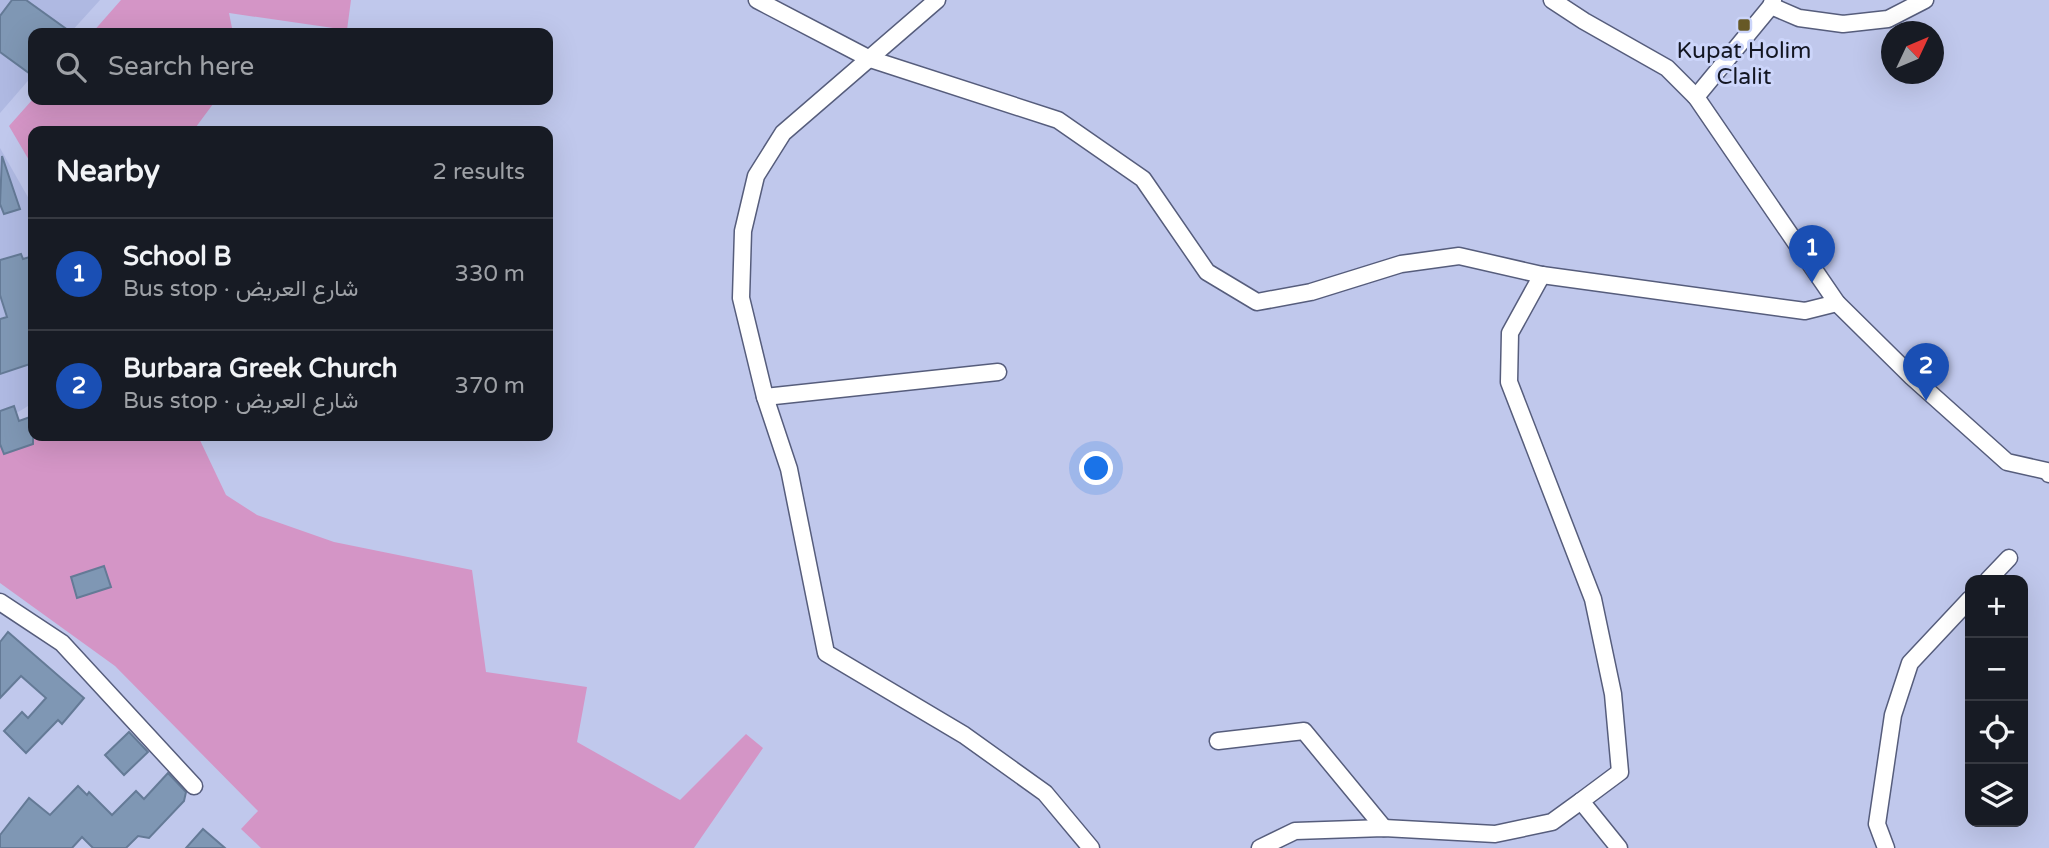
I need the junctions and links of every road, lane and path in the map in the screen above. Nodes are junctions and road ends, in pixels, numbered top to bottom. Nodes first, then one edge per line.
1 (757, 0) edge
2 (937, 0) edge
3 (1552, 0) edge
4 (1925, 0) edge
5 (1772, 3) edge
6 (870, 59) junction
7 (1696, 97) junction
8 (1542, 275) junction
9 (1837, 303) junction
10 (999, 372) dead end
11 (765, 397) junction
12 (2048, 470) edge
13 (2009, 558) dead end
14 (1993, 575) edge
15 (0, 602) edge
16 (1965, 605) edge
17 (1218, 741) dead end
18 (194, 786) dead end
19 (1581, 801) junction
20 (1384, 828) junction
21 (1091, 848) edge
22 (1260, 848) edge
23 (1619, 848) edge
24 (1886, 848) edge

1 - 6 street
2 - 6 street
3 - 7 street
4 - 5 street
5 - 7 street
6 - 8 street
6 - 11 street
7 - 9 street
8 - 9 street
8 - 19 street
9 - 12 street
10 - 11 street
11 - 21 street
13 - 14 street
15 - 18 street
16 - 24 street
17 - 20 street
19 - 20 street
19 - 23 street
20 - 22 street

